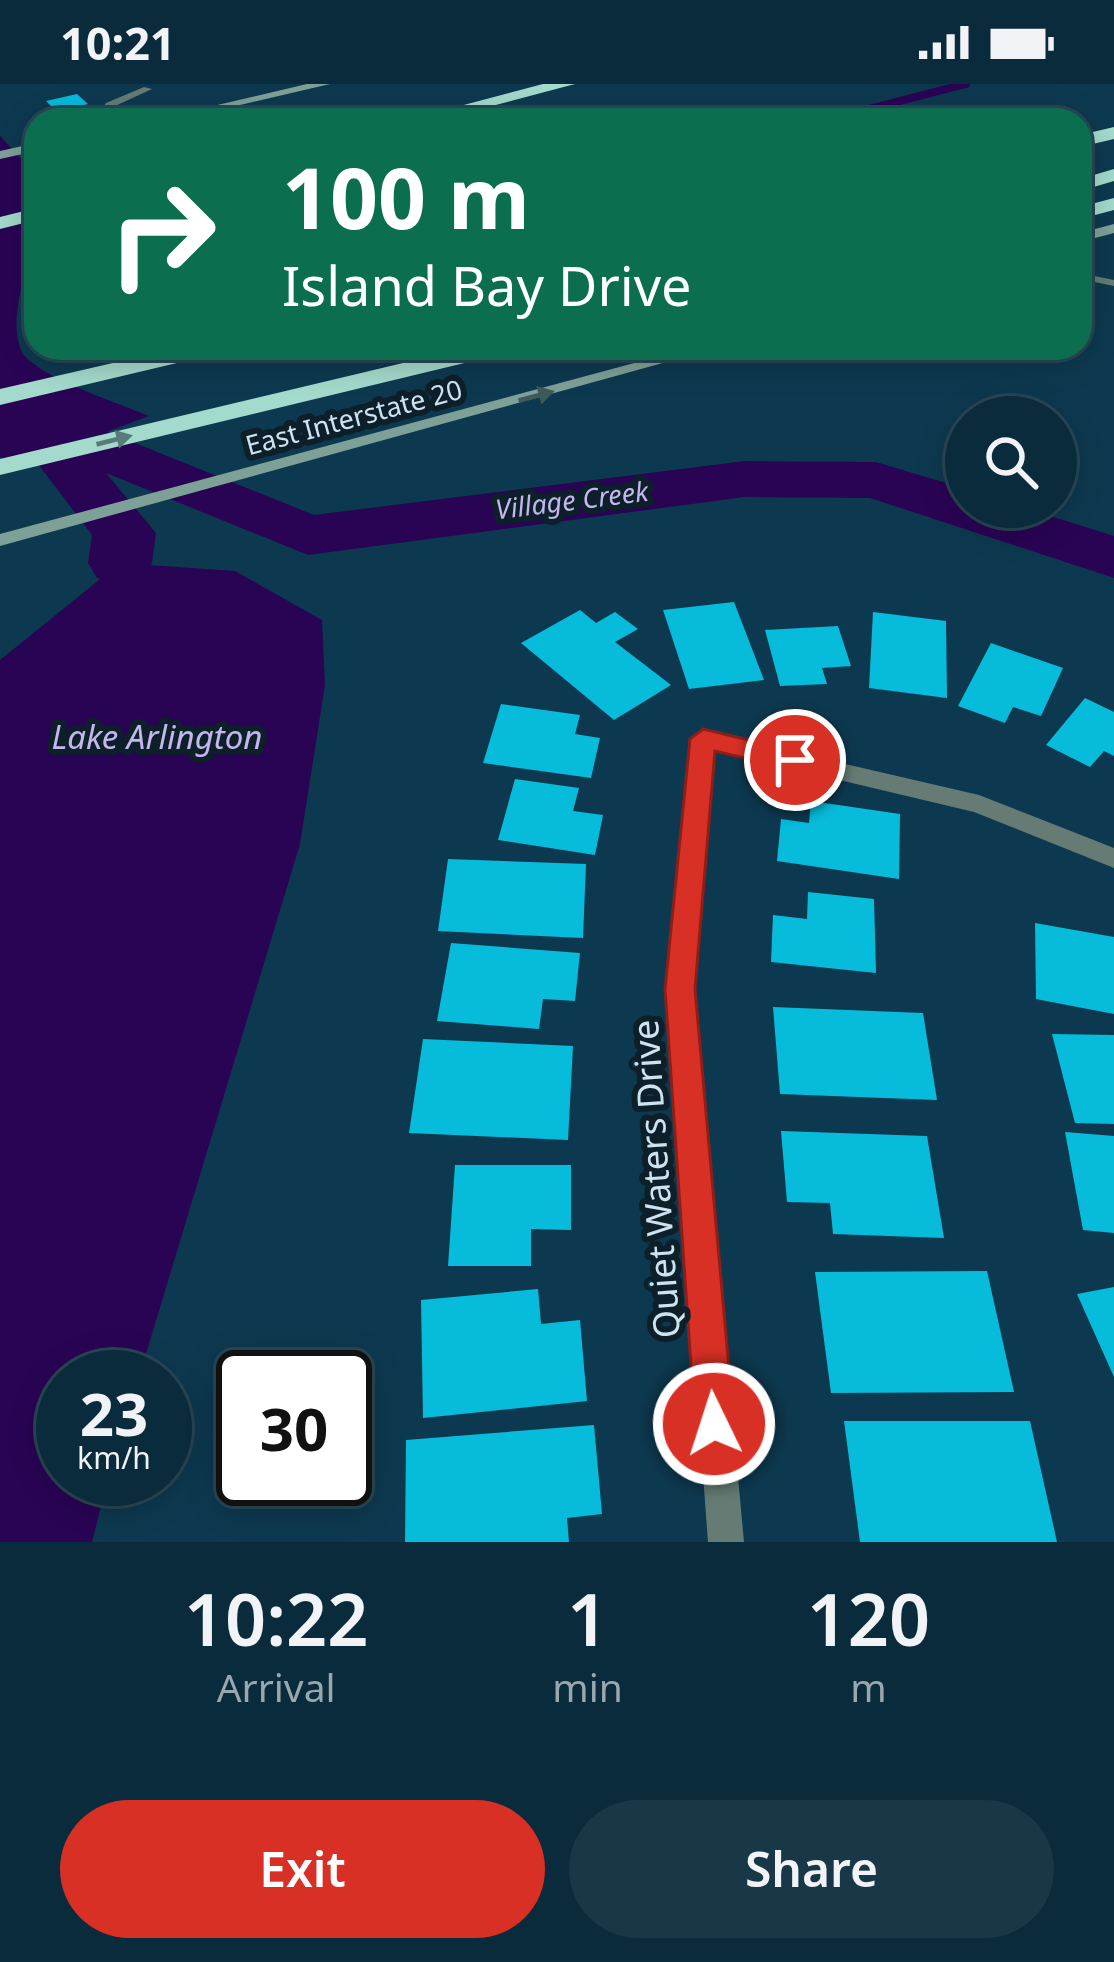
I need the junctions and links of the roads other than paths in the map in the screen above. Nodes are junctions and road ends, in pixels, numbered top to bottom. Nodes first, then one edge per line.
1 (324, 84) edge
2 (566, 84) edge
3 (147, 89) dead end
4 (265, 98) junction
5 (108, 108) edge
6 (217, 108) edge
7 (255, 108) edge
8 (466, 108) edge
9 (159, 360) edge
10 (447, 360) edge
11 (668, 360) edge
12 (0, 397) edge
13 (0, 467) edge
14 (0, 540) edge
15 (1114, 858) edge
16 (726, 1542) edge

1 - 4 main road
2 - 8 highway
3 - 5 lane
4 - 6 main road
4 - 7 main road
9 - 12 highway
13 -> 10 highway
14 -> 11 main road, East Interstate 20
15 - 16 street, Quiet Waters Drive

